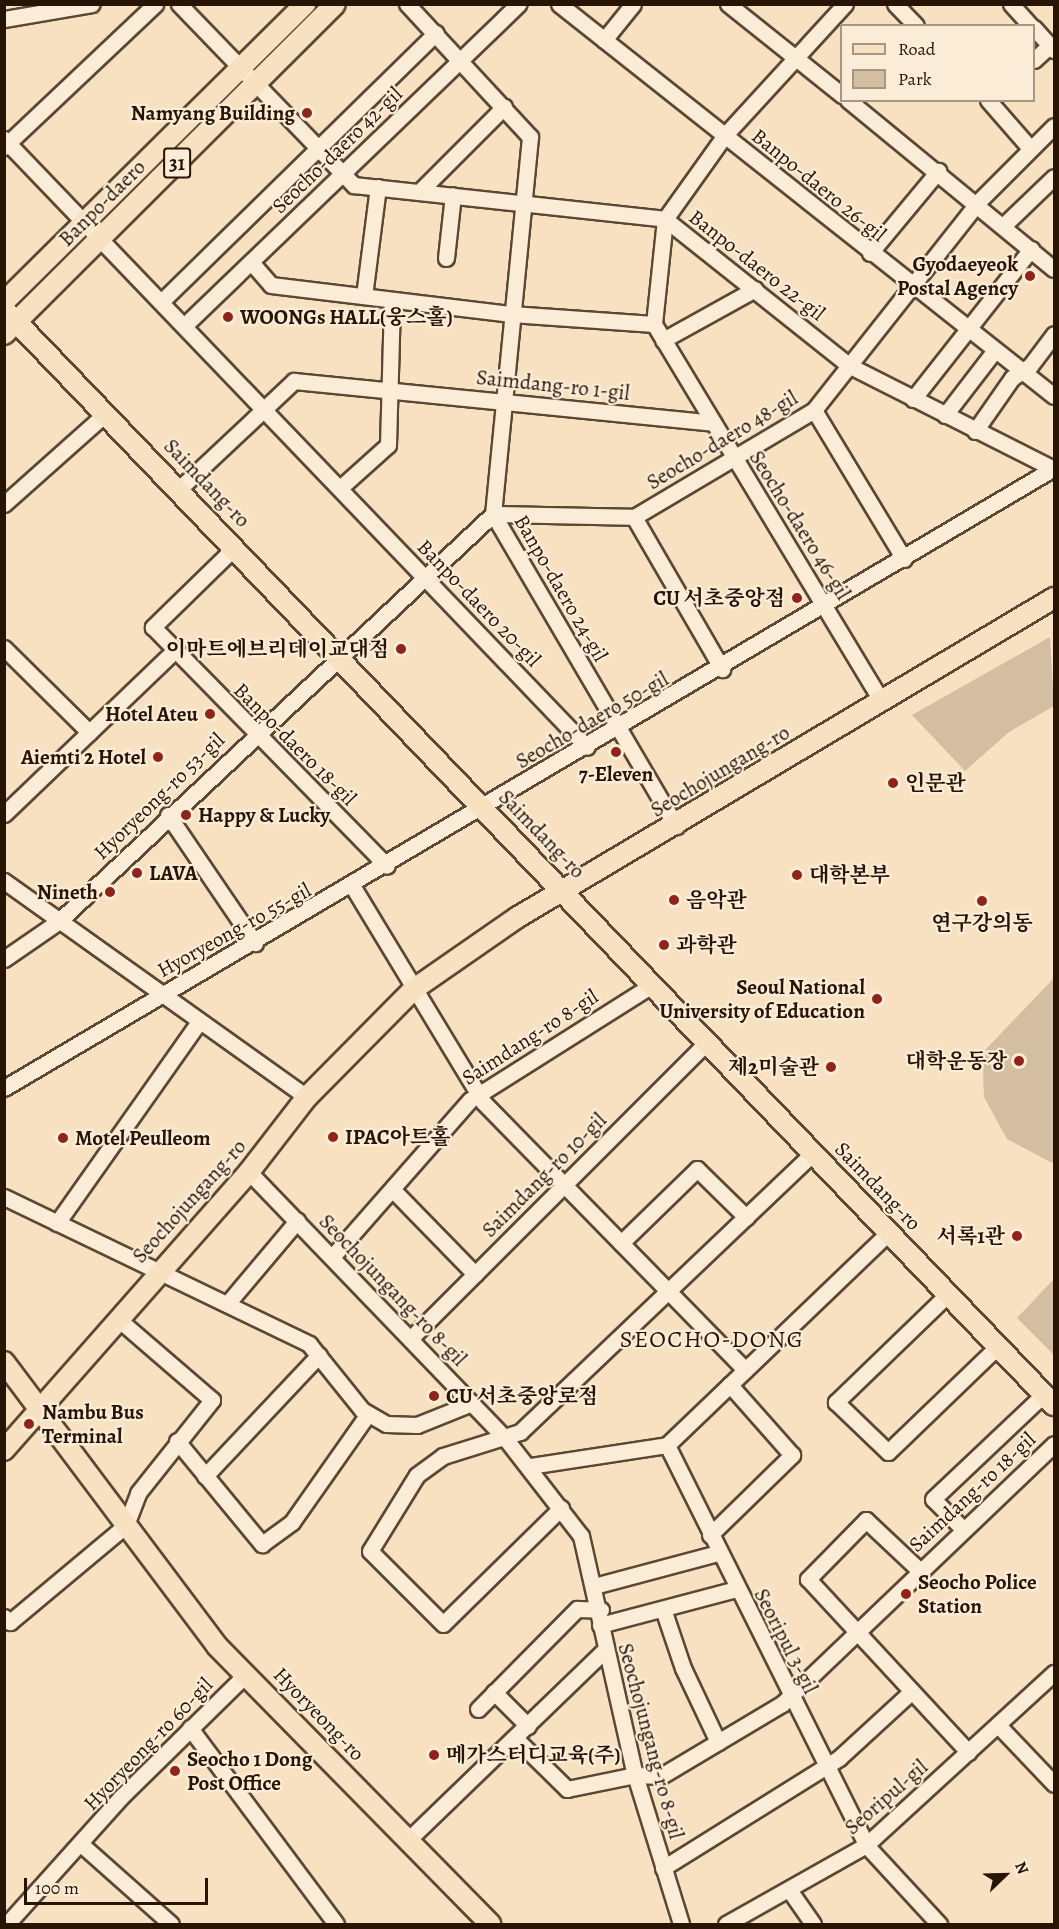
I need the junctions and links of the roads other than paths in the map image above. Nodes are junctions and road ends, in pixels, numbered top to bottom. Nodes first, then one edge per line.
1 (92, 4) edge
2 (155, 4) edge
3 (179, 4) edge
4 (305, 4) edge
5 (335, 4) edge
6 (407, 4) edge
7 (518, 4) edge
8 (559, 4) edge
9 (633, 4) edge
10 (728, 4) edge
11 (845, 4) edge
12 (896, 4) edge
13 (1011, 4) edge
14 (28, 9) edge
15 (4, 19) edge
16 (914, 24) edge
17 (1029, 24) edge
18 (1035, 30) edge
19 (436, 33) junction
20 (604, 40) junction
21 (1052, 47) edge
22 (793, 57) junction
23 (463, 58) junction
24 (1035, 59) edge
25 (240, 69) junction
26 (254, 85) junction
27 (840, 93) edge
28 (851, 102) edge
29 (990, 102) edge
30 (504, 107) junction
31 (1054, 126) edge
32 (725, 135) junction
33 (5, 143) edge
34 (1029, 147) junction
35 (318, 150) junction
36 (938, 171) junction
37 (344, 174) junction
38 (1054, 177) edge
39 (378, 187) junction
40 (420, 191) junction
41 (453, 195) junction
42 (524, 202) junction
43 (978, 202) junction
44 (665, 219) junction
45 (86, 223) junction
46 (1005, 225) junction
47 (102, 239) junction
48 (1031, 249) junction
49 (870, 253) junction
50 (446, 258) dead end
51 (251, 262) junction
52 (1053, 265) edge
53 (912, 286) junction
54 (755, 289) junction
55 (364, 296) junction
56 (392, 300) junction
57 (162, 301) junction
58 (4, 302) edge
59 (511, 314) junction
60 (9, 322) edge
61 (654, 324) junction
62 (185, 325) junction
63 (966, 327) junction
64 (1054, 334) edge
65 (663, 340) junction
66 (995, 350) junction
67 (850, 366) junction
68 (1021, 370) junction
69 (389, 390) junction
70 (1054, 396) edge
71 (913, 399) junction
72 (500, 401) junction
73 (263, 407) junction
74 (814, 410) junction
75 (106, 412) junction
76 (945, 415) junction
77 (713, 423) junction
78 (975, 431) junction
79 (734, 458) junction
80 (1054, 469) edge
81 (340, 488) junction
82 (179, 489) junction
83 (4, 504) edge
84 (492, 514) junction
85 (634, 517) junction
86 (235, 547) junction
87 (904, 559) junction
88 (424, 576) junction
89 (1054, 598) edge
90 (826, 607) junction
91 (175, 650) junction
92 (6, 651) edge
93 (337, 655) junction
94 (722, 669) junction
95 (882, 702) junction
96 (619, 730) junction
97 (88, 732) junction
98 (254, 735) junction
99 (587, 747) junction
100 (484, 809) junction
101 (4, 814) edge
102 (168, 815) junction
103 (676, 826) junction
104 (387, 866) junction
105 (4, 881) edge
106 (353, 887) junction
107 (565, 892) junction
108 (59, 921) junction
109 (255, 943) junction
110 (4, 959) edge
111 (652, 985) junction
112 (414, 989) junction
113 (163, 993) junction
114 (199, 1022) junction
115 (707, 1042) junction
116 (4, 1088) edge
117 (477, 1095) junction
118 (307, 1097) junction
119 (813, 1153) junction
120 (249, 1172) junction
121 (564, 1185) junction
122 (392, 1189) junction
123 (4, 1197) edge
124 (746, 1217) junction
125 (297, 1221) junction
126 (57, 1223) junction
127 (889, 1232) junction
128 (621, 1243) junction
129 (333, 1257) junction
130 (157, 1272) junction
131 (475, 1274) junction
132 (669, 1291) junction
133 (948, 1294) junction
134 (227, 1304) junction
135 (117, 1318) junction
136 (411, 1338) junction
137 (998, 1346) junction
138 (319, 1355) junction
139 (4, 1362) edge
140 (745, 1371) junction
141 (730, 1385) junction
142 (1049, 1400) edge
143 (472, 1403) junction
144 (40, 1408) junction
145 (368, 1414) junction
146 (505, 1438) junction
147 (177, 1441) junction
148 (1054, 1444) edge
149 (667, 1445) junction
150 (4, 1450) edge
151 (530, 1466) junction
152 (205, 1476) junction
153 (561, 1508) junction
154 (126, 1525) junction
155 (963, 1529) junction
156 (710, 1535) junction
157 (718, 1553) junction
158 (919, 1570) junction
159 (594, 1586) junction
160 (736, 1589) junction
161 (663, 1609) junction
162 (4, 1617) edge
163 (601, 1617) junction
164 (854, 1631) junction
165 (603, 1652) junction
166 (1054, 1673) edge
167 (246, 1674) junction
168 (494, 1692) junction
169 (911, 1692) junction
170 (789, 1695) junction
171 (478, 1709) dead end
172 (998, 1725) junction
173 (528, 1726) junction
174 (190, 1728) junction
175 (515, 1738) junction
176 (718, 1742) junction
177 (968, 1752) junction
178 (826, 1766) junction
179 (635, 1775) junction
180 (1054, 1784) edge
181 (408, 1840) junction
182 (82, 1845) junction
183 (866, 1845) junction
184 (663, 1868) junction
185 (790, 1891) junction
186 (7, 1924) edge
187 (171, 1924) edge
188 (336, 1924) edge
189 (489, 1924) edge
190 (681, 1924) edge
191 (726, 1924) edge
192 (813, 1924) edge
193 (939, 1924) edge

1 - 14 street
2 - 33 street
3 - 25 street, Banpo-daero 22-gil
4 - 25 main road, Banpo-daero / 31
5 - 26 main road, Banpo-daero / 31
6 - 19 street, Banpo-daero 24-gil
7 - 23 street, Seocho-daero 42-gil
8 - 20 street, Banpo-daero 26-gil
9 - 20 street
10 - 22 street
11 - 22 street
12 - 16 street
13 - 17 street
14 - 15 street
18 - 21 street
19 - 23 street, Banpo-daero 24-gil
19 - 35 street
20 - 32 street, Banpo-daero 26-gil
21 - 24 street
22 - 27 street
22 - 32 street
23 - 30 street, Banpo-daero 24-gil
23 - 37 street, Seocho-daero 42-gil
25 - 26 street, Banpo-daero 22-gil
25 - 45 main road, Banpo-daero / 31
26 - 35 street, Banpo-daero 22-gil
26 - 47 main road, Banpo-daero / 31
28 - 36 street
29 - 34 street
30 - 40 street
30 - 42 street, Banpo-daero 24-gil
31 - 34 street, Seocho-daero 48-gil
32 - 44 street
32 - 49 street, Banpo-daero 26-gil
33 - 45 street, Banpo-daero 20-gil
34 - 43 street, Seocho-daero 48-gil
35 - 37 street, Banpo-daero 22-gil
35 - 57 street
36 - 43 street
36 - 49 street
37 - 39 street, Banpo-daero 22-gil
37 - 51 street, Seocho-daero 42-gil
38 - 46 street
39 - 40 street, Banpo-daero 22-gil
39 - 55 street
40 - 41 street, Banpo-daero 22-gil
41 - 42 street, Banpo-daero 22-gil
41 - 50 street
42 - 44 street, Banpo-daero 22-gil
42 - 59 street, Banpo-daero 24-gil
43 - 46 street
43 - 53 street, Seocho-daero 48-gil
44 - 54 street, Banpo-daero 22-gil
44 - 61 street
45 - 47 street, Banpo-daero 20-gil
45 - 58 main road, Banpo-daero / 31
46 - 48 street
47 - 57 street, Banpo-daero 20-gil
47 - 60 main road, Banpo-daero / 31
48 - 52 street
48 - 63 street
49 - 53 street, Banpo-daero 26-gil
51 - 55 street
51 - 62 street, Seocho-daero 42-gil
53 - 63 street, Banpo-daero 26-gil
53 - 67 street, Seocho-daero 48-gil
54 - 65 street
54 - 67 street, Banpo-daero 22-gil
55 - 56 street
56 - 59 street
56 - 69 street
57 - 62 street, Banpo-daero 20-gil
59 - 61 street
59 - 72 street, Banpo-daero 24-gil
60 - 75 main road, Saimdang-ro
61 - 65 street, Seocho-daero 46-gil
62 - 73 street, Banpo-daero 20-gil
63 - 66 street, Banpo-daero 26-gil
63 - 71 street
64 - 68 street
65 - 77 street, Seocho-daero 46-gil
66 - 68 street, Banpo-daero 26-gil
66 - 76 street
67 - 71 street, Banpo-daero 22-gil
67 - 74 street, Seocho-daero 48-gil
68 - 70 street, Banpo-daero 26-gil
68 - 78 street
69 - 72 street, Saimdang-ro 1-gil
69 - 73 street, Saimdang-ro 1-gil
69 - 81 street
71 - 76 street, Banpo-daero 22-gil
72 - 77 street, Saimdang-ro 1-gil
72 - 84 street, Banpo-daero 24-gil
73 - 81 street, Banpo-daero 20-gil
73 - 82 street, Saimdang-ro 1-gil
74 - 79 street, Seocho-daero 48-gil
74 - 87 street
75 - 82 main road, Saimdang-ro
75 - 83 street
76 - 78 street, Banpo-daero 22-gil
77 - 79 street, Seocho-daero 46-gil
78 - 80 street, Banpo-daero 22-gil
79 - 85 street, Seocho-daero 48-gil
79 - 90 street, Seocho-daero 46-gil
80 - 87 street, Seocho-daero 50-gil
81 - 88 street, Banpo-daero 20-gil
82 - 86 main road, Saimdang-ro
84 - 85 street, Seocho-daero 48-gil
84 - 88 street
84 - 96 street, Banpo-daero 24-gil
85 - 94 street
86 - 91 street, Banpo-daero 18-gil
86 - 93 main road, Saimdang-ro
87 - 90 street, Seocho-daero 50-gil
88 - 93 street
88 - 99 street, Banpo-daero 20-gil
89 - 95 main road, Seochojungang-ro
90 - 94 street, Seocho-daero 50-gil
90 - 95 street, Seocho-daero 46-gil
91 - 97 street
91 - 98 street, Banpo-daero 18-gil
92 - 97 street
93 - 98 street, Hyoryeong-ro 53-gil
93 - 100 main road, Saimdang-ro
94 - 96 street, Seocho-daero 50-gil
95 - 103 main road, Seochojungang-ro
96 - 99 street, Seocho-daero 50-gil
96 - 103 street, Banpo-daero 24-gil
97 - 101 street
98 - 102 street, Hyoryeong-ro 53-gil
98 - 104 street, Banpo-daero 18-gil
99 - 100 street, Seocho-daero 50-gil
100 - 104 street, Hyoryeong-ro 55-gil
100 - 107 main road, Saimdang-ro
102 - 108 street, Hyoryeong-ro 53-gil
102 - 109 street
103 - 107 main road, Seochojungang-ro
104 - 106 street, Hyoryeong-ro 55-gil
105 - 108 street
106 - 109 street, Hyoryeong-ro 55-gil
106 - 112 street
107 - 111 main road, Saimdang-ro
107 - 112 main road, Seochojungang-ro
108 - 110 street, Hyoryeong-ro 53-gil
108 - 113 street
109 - 113 street, Hyoryeong-ro 55-gil
111 - 115 main road, Saimdang-ro
111 - 117 street, Saimdang-ro 8-gil
112 - 117 street
112 - 118 main road, Seochojungang-ro
113 - 114 street
113 - 116 street, Hyoryeong-ro 55-gil
114 - 118 street
114 - 126 street
115 - 119 main road, Saimdang-ro
115 - 121 street, Saimdang-ro 10-gil
117 - 121 street
117 - 122 street, Saimdang-ro 8-gil
118 - 120 main road, Seochojungang-ro
119 - 124 street
119 - 127 main road, Saimdang-ro
120 - 125 street, Seochojungang-ro 8-gil
120 - 130 main road, Seochojungang-ro
121 - 128 street
121 - 131 street, Saimdang-ro 10-gil
122 - 129 street, Saimdang-ro 8-gil
122 - 131 street
123 - 126 street
124 - 128 street
124 - 132 street
125 - 129 street, Seochojungang-ro 8-gil
125 - 134 street
126 - 130 street
127 - 133 main road, Saimdang-ro
127 - 140 street
128 - 132 street
129 - 136 street, Seochojungang-ro 8-gil
130 - 134 street
130 - 135 main road, Seochojungang-ro
131 - 136 street, Saimdang-ro 10-gil
132 - 140 street
132 - 146 street
133 - 137 main road, Saimdang-ro
133 - 137 street
134 - 138 street
135 - 144 main road, Seochojungang-ro
135 - 147 street
136 - 143 street, Seochojungang-ro 8-gil
137 - 142 main road, Saimdang-ro
138 - 145 street
138 - 152 street
139 - 144 main road, Hyoryeong-ro
140 - 141 street
141 - 149 street
141 - 156 street
142 - 155 street, Saimdang-ro
143 - 145 street
143 - 146 street, Seochojungang-ro 8-gil
144 - 150 main road, Seochojungang-ro
144 - 154 main road, Hyoryeong-ro
145 - 152 street
146 - 151 street, Seochojungang-ro 8-gil
146 - 153 street
147 - 152 street
147 - 154 street
148 - 155 street, Saimdang-ro 18-gil
149 - 151 street
149 - 156 street, Seoripul 3-gil
151 - 153 street, Seochojungang-ro 8-gil
153 - 159 street, Seochojungang-ro 8-gil
154 - 162 street
154 - 167 main road, Hyoryeong-ro
155 - 158 street, Saimdang-ro 18-gil
156 - 157 street, Seoripul 3-gil
157 - 159 street
157 - 160 street, Seoripul 3-gil
158 - 164 street, Saimdang-ro 18-gil
158 - 164 street, Saimdang-ro 18-gil
159 - 163 street, Seochojungang-ro 8-gil
160 - 161 street, Seochojungang-ro 8-gil
160 - 170 street, Seoripul 3-gil
161 - 163 street, Seochojungang-ro 8-gil
161 - 176 street
163 - 165 street, Seochojungang-ro 8-gil
163 - 168 street
164 - 169 street, Saimdang-ro 18-gil
164 - 170 street, Saimdang-ro 18-gil
165 - 173 street
165 - 179 street, Seochojungang-ro 8-gil
166 - 172 street, Seoripul-gil
167 - 174 street, Hyoryeong-ro 60-gil
167 - 181 main road, Hyoryeong-ro
168 - 171 street
168 - 173 street
169 - 177 street, Saimdang-ro 18-gil
169 - 178 street
170 - 176 street, Saimdang-ro 18-gil
170 - 178 street, Seoripul 3-gil
172 - 177 street, Seoripul-gil
172 - 180 street
173 - 175 street
174 - 182 street, Hyoryeong-ro 60-gil
174 - 188 street
175 - 179 street, Saimdang-ro 18-gil
175 - 181 street
176 - 179 street, Saimdang-ro 18-gil
177 - 183 street, Seoripul-gil
178 - 183 street, Seoripul 3-gil
178 - 184 street, Seochojungang-ro 8-gil
179 - 184 street, Seochojungang-ro 8-gil
181 - 189 main road, Hyoryeong-ro
182 - 186 street, Hyoryeong-ro 60-gil
182 - 187 street
183 - 185 street, Seoripul-gil
183 - 193 street, Seoripul 3-gil
184 - 190 street, Seochojungang-ro 8-gil
185 - 191 street, Seoripul-gil
185 - 192 street

